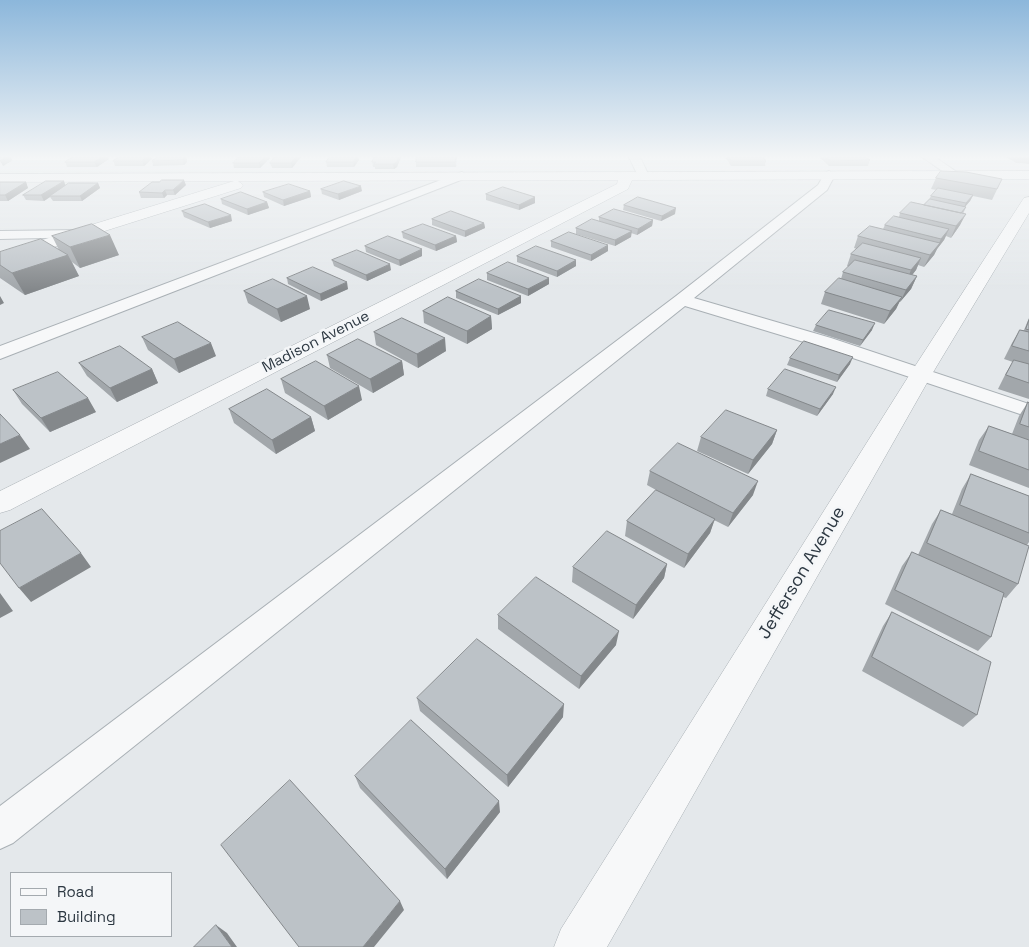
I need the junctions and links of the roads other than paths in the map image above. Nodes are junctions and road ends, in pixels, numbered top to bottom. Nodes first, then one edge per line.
1 (186, 201) edge
2 (396, 201) edge
3 (593, 201) edge
4 (804, 201) edge
5 (1029, 201) edge
6 (83, 234) junction
7 (0, 235) edge
8 (0, 259) edge
9 (682, 300) junction
10 (0, 353) edge
11 (921, 374) junction
12 (1029, 411) edge
13 (0, 503) edge
14 (0, 830) edge
15 (579, 947) edge

1 - 6 street
2 - 10 lane
3 - 13 street, Madison Avenue
4 - 9 lane
5 - 11 street, Jefferson Avenue
6 - 7 lane
6 - 8 street
9 - 11 lane
9 - 14 lane
11 - 12 lane
11 - 15 street, Jefferson Avenue

